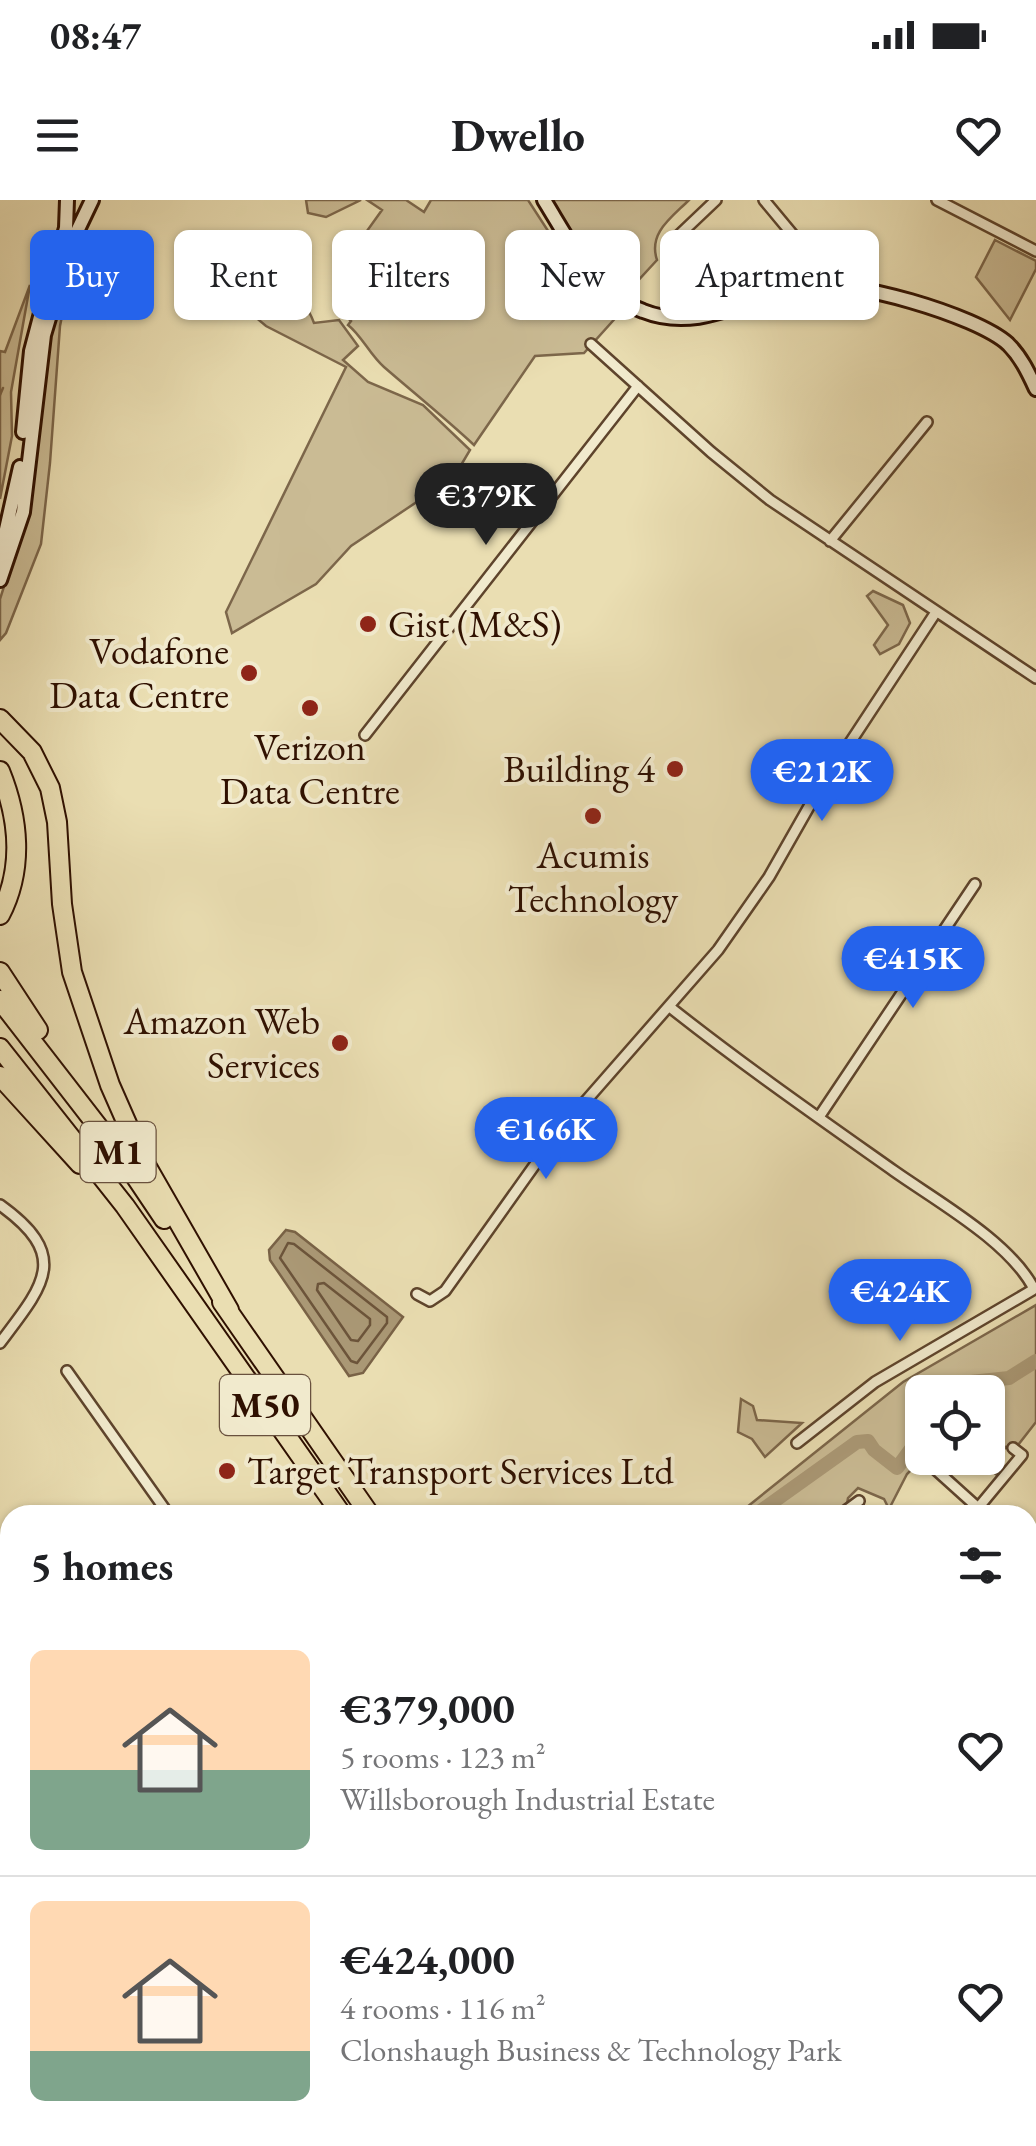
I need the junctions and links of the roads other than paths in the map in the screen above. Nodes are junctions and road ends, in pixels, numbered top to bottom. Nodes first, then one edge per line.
1 (67, 200) edge
2 (92, 200) edge
3 (544, 200) edge
4 (716, 200) edge
5 (764, 200) edge
6 (937, 200) edge
7 (684, 230) edge
8 (789, 230) edge
9 (1036, 252) edge
10 (590, 344) dead end
11 (638, 386) junction
12 (1036, 389) edge
13 (927, 422) dead end
14 (830, 541) junction
15 (0, 556) edge
16 (0, 580) edge
17 (936, 612) junction
18 (1036, 678) edge
19 (0, 719) edge
20 (365, 735) dead end
21 (0, 771) edge
22 (975, 884) dead end
23 (2, 912) edge
24 (0, 972) edge
25 (0, 1000) edge
26 (670, 1008) junction
27 (0, 1048) edge
28 (0, 1076) edge
29 (0, 1088) edge
30 (818, 1117) junction
31 (47, 1128) junction
32 (127, 1164) junction
33 (0, 1205) edge
34 (1035, 1289) edge
35 (417, 1294) dead end
36 (188, 1295) junction
37 (229, 1310) junction
38 (0, 1343) edge
39 (67, 1370) dead end
40 (797, 1444) dead end
41 (1013, 1448) dead end
42 (941, 1475) edge
43 (860, 1501) dead end
44 (163, 1505) edge
45 (335, 1505) edge
46 (363, 1505) edge
47 (854, 1505) edge
48 (974, 1505) edge
49 (987, 1505) edge

1 - 15 main road
2 - 16 main road
3 - 12 main road
4 - 7 street
5 - 8 street
6 - 9 street
10 - 11 street
11 - 14 street
11 - 20 street
13 - 14 street
14 - 17 street
17 - 18 street
17 - 26 street
19 - 37 highway, M50
21 - 23 highway
22 - 30 street
24 - 32 highway
25 - 32 highway, M1
26 - 30 street
26 - 35 street
27 - 36 highway, M1
28 - 31 highway
29 - 31 highway, M50
30 - 34 street
31 - 36 highway, M50
32 - 37 highway, M1
33 - 38 street
34 - 40 street
36 - 45 highway, M50
37 - 46 highway, M50
39 - 44 street
41 - 49 street
42 - 48 street
43 - 47 street

